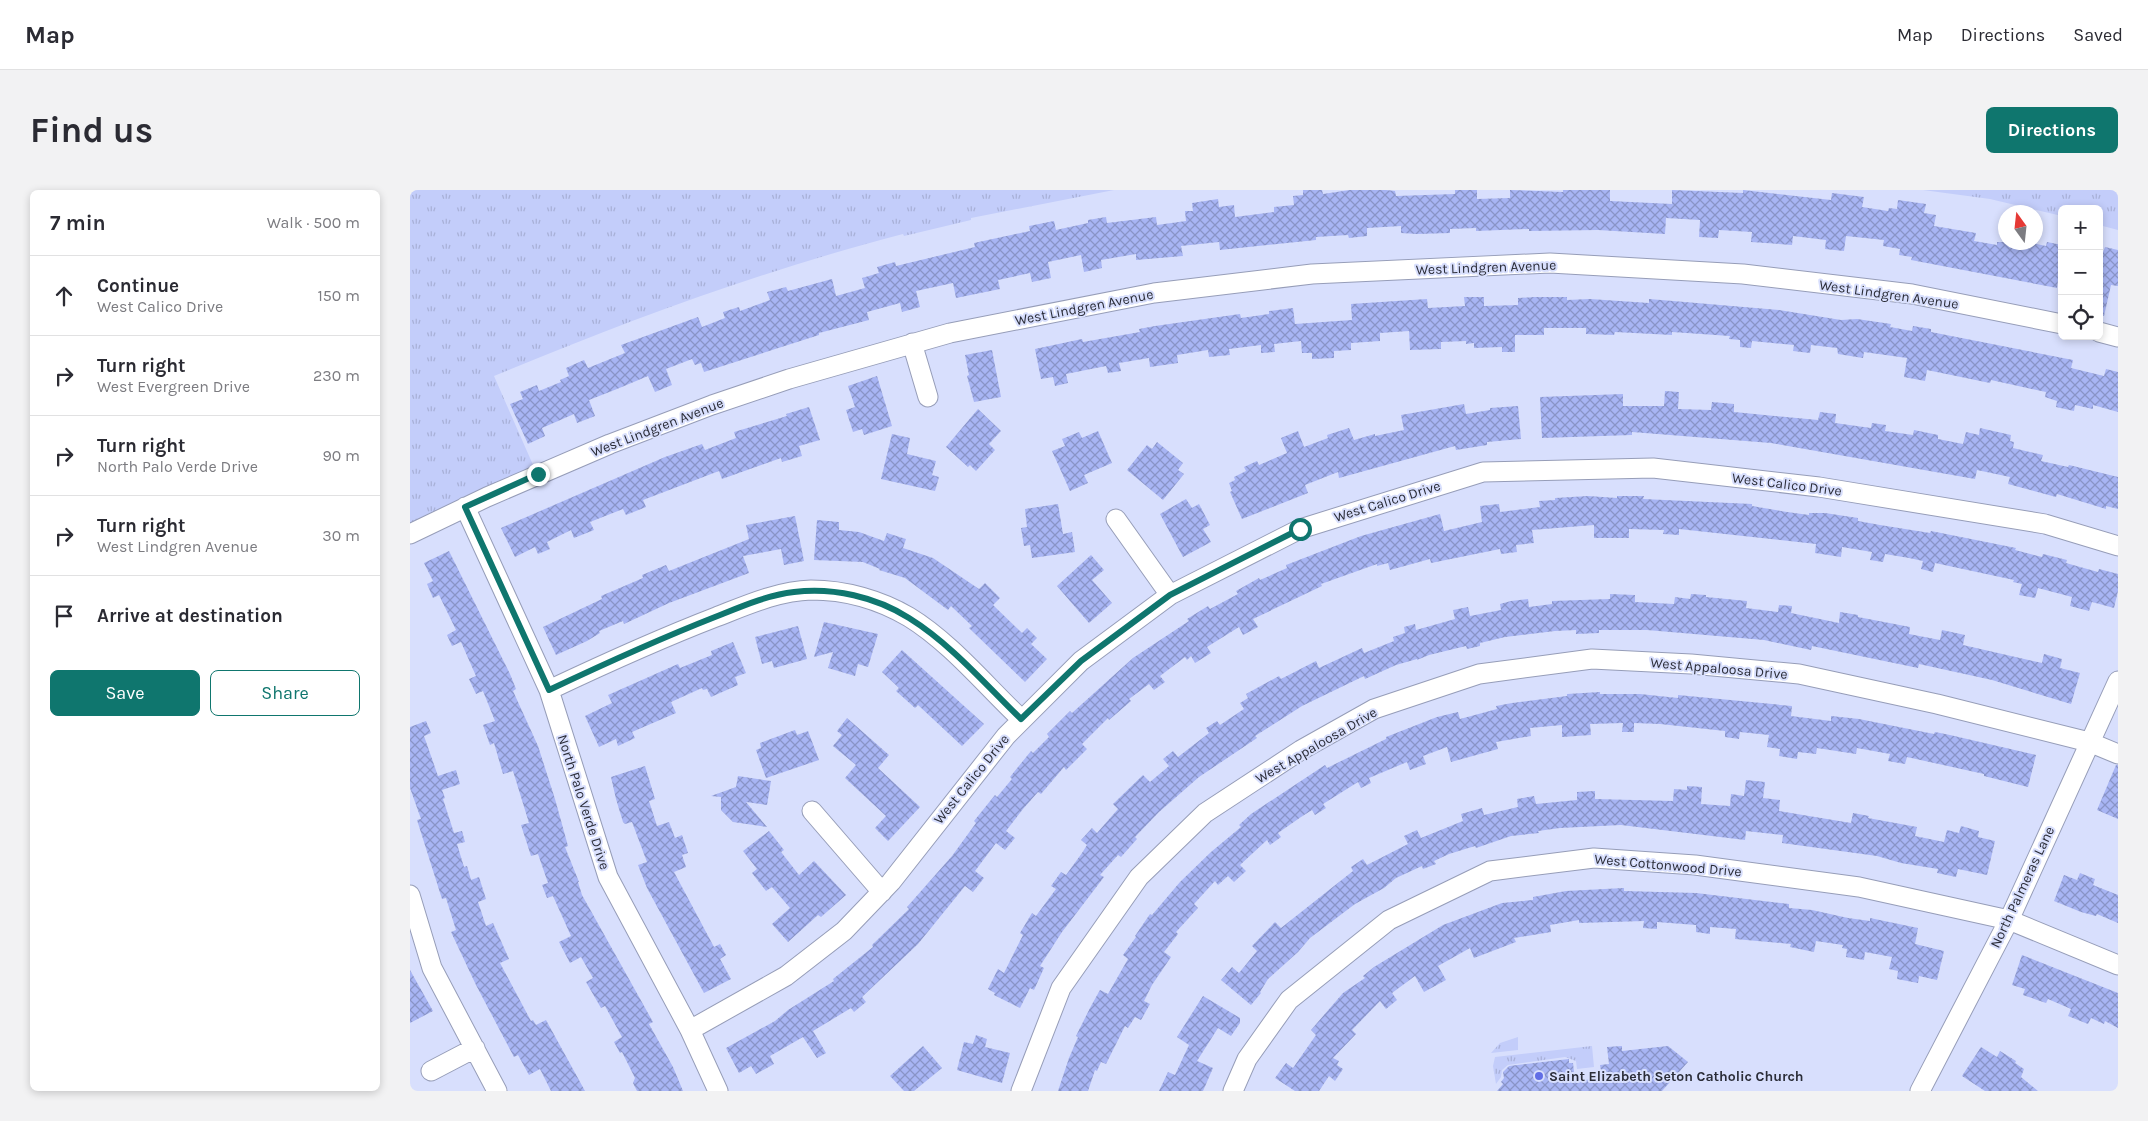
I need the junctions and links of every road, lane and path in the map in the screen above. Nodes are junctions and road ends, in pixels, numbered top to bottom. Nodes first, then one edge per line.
1 (2058, 323) edge
2 (2103, 333) edge
3 (2118, 337) edge
4 (912, 343) junction
5 (928, 397) dead end
6 (465, 507) junction
7 (1116, 519) dead end
8 (410, 534) edge
9 (2118, 546) edge
10 (1170, 595) junction
11 (2118, 681) edge
12 (549, 690) junction
13 (1021, 719) junction
14 (2089, 742) junction
15 (2118, 754) edge
16 (812, 811) dead end
17 (882, 892) junction
18 (410, 895) edge
19 (2009, 920) junction
20 (2118, 965) edge
21 (690, 1030) junction
22 (476, 1048) junction
23 (430, 1071) dead end
24 (497, 1091) edge
25 (718, 1091) edge
26 (1021, 1091) edge
27 (1233, 1091) edge
28 (1920, 1091) edge

1 - 4 street, West Lindgren Avenue
2 - 3 street
4 - 5 street
4 - 6 street, West Lindgren Avenue
6 - 8 street, West Lindgren Avenue
6 - 12 street, North Palo Verde Drive
7 - 10 street
9 - 10 street, West Calico Drive
10 - 13 street, West Calico Drive
11 - 14 street, North Palmeras Lane
12 - 13 street
12 - 21 street, North Palo Verde Drive
13 - 17 street, West Calico Drive
14 - 15 street, West Appaloosa Drive
14 - 19 street, North Palmeras Lane
14 - 26 street, West Appaloosa Drive
16 - 17 street
17 - 21 street, West Calico Drive
18 - 22 street
19 - 20 street, West Cottonwood Drive
19 - 27 street, West Cottonwood Drive
19 - 28 street, North Palmeras Lane
21 - 25 street, North Palo Verde Drive
22 - 23 street
22 - 24 street

